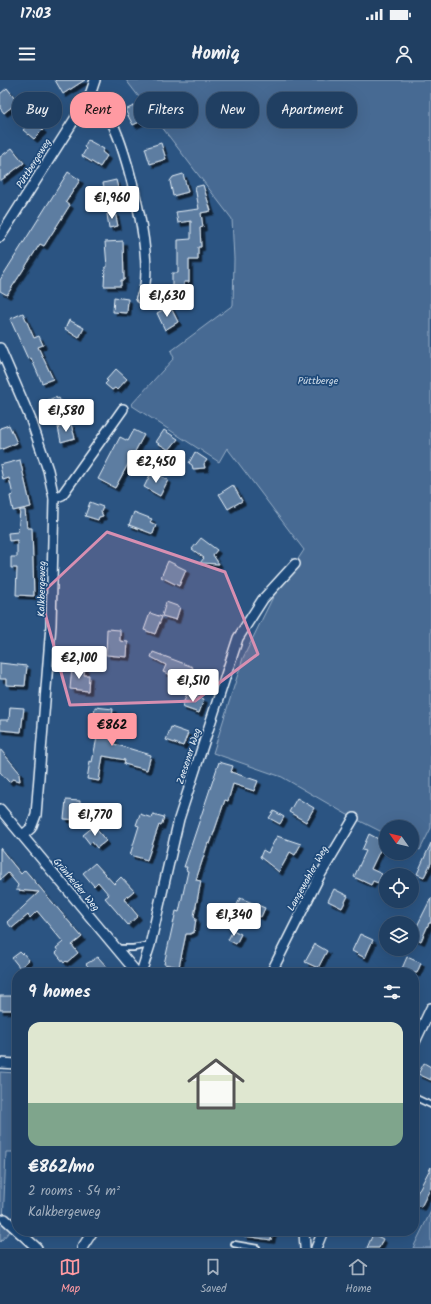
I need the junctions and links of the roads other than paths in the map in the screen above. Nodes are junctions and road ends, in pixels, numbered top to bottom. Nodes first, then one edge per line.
1 (95, 80) edge
2 (91, 92) edge
3 (70, 127) edge
4 (115, 128) edge
5 (0, 237) edge
6 (141, 298) dead end
7 (0, 348) edge
8 (123, 408) dead end
9 (54, 498) junction
10 (295, 564) dead end
11 (0, 809) edge
12 (354, 818) dead end
13 (23, 835) junction
14 (150, 945) junction
15 (116, 948) junction
16 (133, 968) edge
17 (143, 968) edge
18 (273, 968) edge
19 (431, 1008) edge
20 (419, 1033) edge
21 (0, 1063) edge
22 (12, 1064) edge
23 (419, 1099) edge
24 (431, 1105) edge
25 (5, 1219) dead end
26 (12, 1225) edge
27 (24, 1236) edge
28 (90, 1236) edge
29 (304, 1236) edge
30 (321, 1236) edge
31 (234, 1244) dead end
32 (37, 1248) edge
33 (82, 1248) edge
34 (257, 1248) edge
35 (305, 1248) edge
36 (316, 1248) edge

1 - 2 street, Püttbergeweg
3 - 5 street, Püttbergeweg
4 - 6 street
7 - 9 street, Kalkbergeweg
8 - 9 street
9 - 13 street, Kalkbergeweg
10 - 14 street, Zeesener Weg
11 - 13 street, Grünheider Weg
12 - 18 street, Langewahler Weg
13 - 15 street, Grünheider Weg
14 - 15 lane
14 - 17 street, Zeesener Weg
15 - 16 street, Grünheider Weg
19 - 20 street
21 - 22 street
23 - 24 lane
25 - 26 street
27 - 32 street
28 - 33 street
29 - 35 street
30 - 36 street
31 - 34 lane

